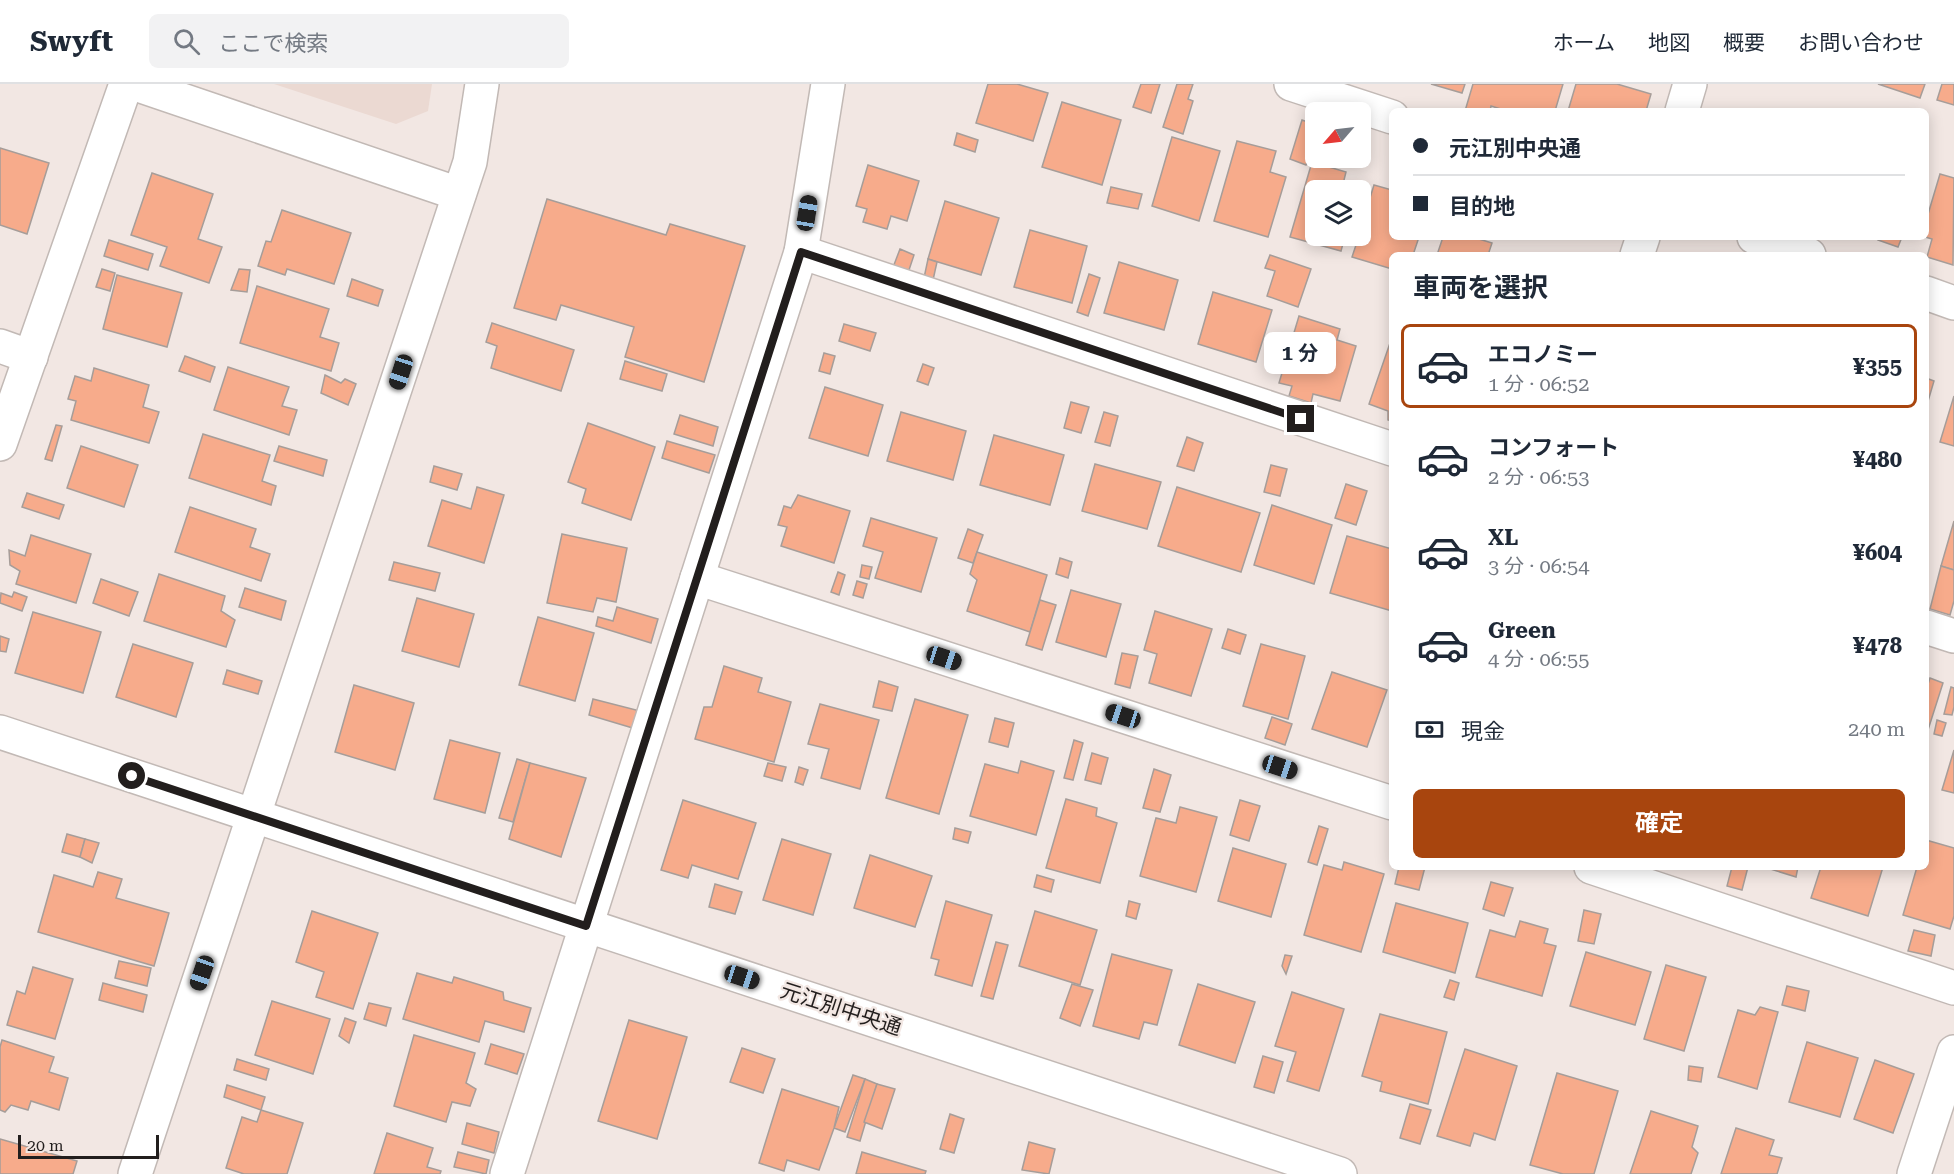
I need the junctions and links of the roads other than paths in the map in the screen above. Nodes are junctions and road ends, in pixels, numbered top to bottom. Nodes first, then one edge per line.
1 (126, 84) edge
2 (135, 84) edge
3 (482, 84) edge
4 (828, 84) edge
5 (1291, 84) edge
6 (1690, 84) edge
7 (1683, 108) edge
8 (1389, 116) edge
9 (459, 194) junction
10 (1763, 240) edge
11 (801, 252) junction
12 (1800, 252) edge
13 (1929, 295) edge
14 (1954, 303) edge
15 (0, 346) edge
16 (31, 357) junction
17 (0, 444) edge
18 (1389, 448) edge
19 (697, 578) junction
20 (1929, 628) edge
21 (1954, 636) edge
22 (0, 732) edge
23 (1389, 802) edge
24 (255, 816) junction
25 (1600, 870) edge
26 (586, 926) junction
27 (1954, 988) edge
28 (1954, 1052) edge
29 (135, 1174) edge
30 (507, 1174) edge
31 (1340, 1174) edge
32 (1914, 1174) edge

1 - 16 street
2 - 9 street
3 - 9 street
4 - 11 street
5 - 8 street
6 - 7 street
9 - 24 street
10 - 12 street
11 - 18 street
11 - 19 street
13 - 14 street
15 - 16 street
16 - 17 street
19 - 23 street
19 - 26 street
20 - 21 street
22 - 24 street, 元江別中央通
24 - 26 street, 元江別中央通
24 - 29 street
25 - 27 street
26 - 30 street
26 - 31 street, 元江別中央通
28 - 32 street

